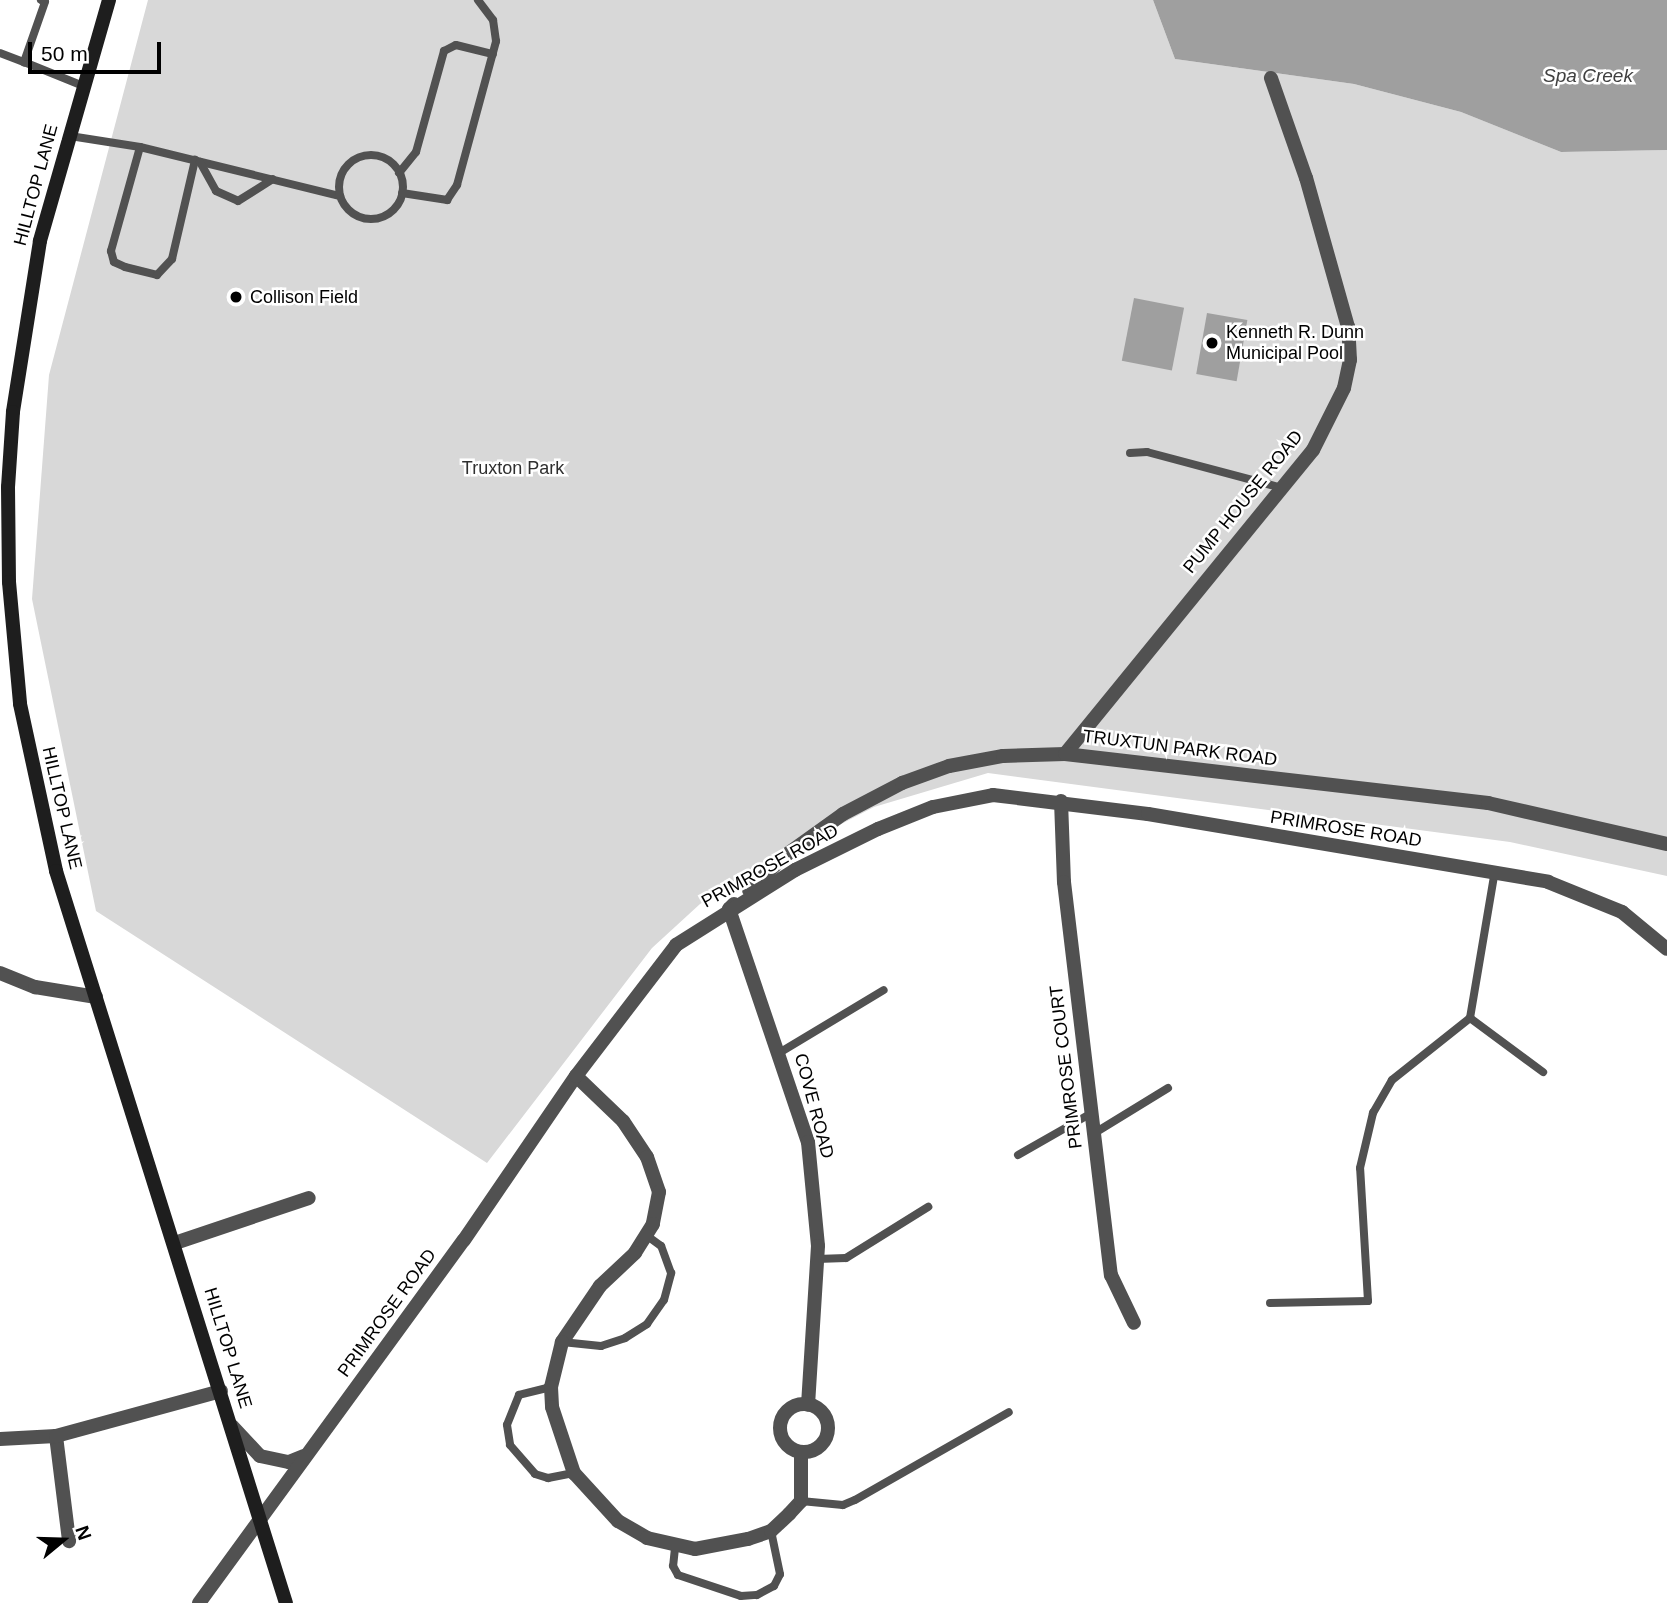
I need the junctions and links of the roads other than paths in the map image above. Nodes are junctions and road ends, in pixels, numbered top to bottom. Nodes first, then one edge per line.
1 (41, 0) edge
2 (109, 0) edge
3 (478, 0) edge
4 (0, 53) edge
5 (493, 54) junction
6 (24, 62) junction
7 (1271, 78) dead end
8 (83, 86) junction
9 (70, 136) junction
10 (140, 147) junction
11 (198, 161) junction
12 (399, 173) junction
13 (273, 179) junction
14 (402, 193) junction
15 (340, 196) junction
16 (6, 412) edge
17 (1130, 453) dead end
18 (1282, 488) junction
19 (5, 581) edge
20 (6, 622) edge
21 (1065, 754) junction
22 (1061, 801) junction
23 (1667, 844) edge
24 (1495, 870) junction
25 (729, 909) junction
26 (1667, 949) edge
27 (0, 973) edge
28 (884, 990) dead end
29 (96, 997) junction
30 (1470, 1018) junction
31 (779, 1053) junction
32 (1543, 1072) dead end
33 (576, 1076) junction
34 (1168, 1088) dead end
35 (1090, 1114) junction
36 (1093, 1134) junction
37 (1018, 1154) dead end
38 (309, 1198) dead end
39 (928, 1207) dead end
40 (646, 1235) junction
41 (175, 1243) junction
42 (817, 1259) junction
43 (1270, 1304) dead end
44 (1134, 1322) dead end
45 (562, 1342) junction
46 (551, 1387) junction
47 (221, 1391) junction
48 (808, 1405) junction
49 (1009, 1412) dead end
50 (232, 1426) junction
51 (56, 1436) junction
52 (0, 1439) edge
53 (801, 1452) junction
54 (305, 1455) junction
55 (575, 1473) junction
56 (801, 1501) junction
57 (261, 1519) junction
58 (771, 1531) junction
59 (69, 1541) dead end
60 (675, 1548) junction
61 (199, 1603) edge
62 (286, 1603) edge

1 - 6 lane
2 - 8 street, HILLTOP LANE
3 - 5 lane
4 - 6 lane
5 - 12 lane
5 - 14 lane
6 - 8 lane
7 - 18 street, PUMP HOUSE ROAD
8 - 9 street, HILLTOP LANE
9 - 10 lane
9 - 16 street, HILLTOP LANE
10 - 11 lane
10 - 11 lane
11 - 13 lane
11 - 13 lane
12 - 14 lane
12 - 15 lane
13 - 15 lane
14 - 15 lane
16 - 19 street, HILLTOP LANE
17 - 18 lane
18 - 21 street, PUMP HOUSE ROAD
19 - 20 street, HILLTOP LANE
20 - 29 street, HILLTOP LANE
21 - 23 street, TRUXTUN PARK ROAD
21 - 25 street, TRUXTUN PARK ROAD
22 - 24 street, PRIMROSE ROAD
22 - 25 street, PRIMROSE ROAD
22 - 35 street, PRIMROSE COURT
24 - 26 street, PRIMROSE ROAD
24 - 30 lane
25 - 31 street, COVE ROAD
25 - 33 street, PRIMROSE ROAD
27 - 29 street
28 - 31 lane
29 - 41 street, HILLTOP LANE
30 - 32 lane
30 - 43 lane
31 - 42 street, COVE ROAD
33 - 40 street
33 - 54 street, PRIMROSE ROAD
34 - 36 lane
35 - 36 street, PRIMROSE COURT
35 - 37 lane
36 - 44 street, PRIMROSE COURT
38 - 41 street
39 - 42 lane
40 - 45 street
40 - 45 lane
41 - 47 street, HILLTOP LANE
42 - 48 street, COVE ROAD
45 - 46 street
46 - 55 street
46 - 55 lane
47 - 50 street, HILLTOP LANE
47 - 51 street
48 - 53 street
48 - 53 street
49 - 56 lane
50 - 54 street
50 - 57 street, HILLTOP LANE
51 - 52 street
51 - 59 street
53 - 56 street
54 - 57 street, PRIMROSE ROAD
55 - 60 street
56 - 58 street
57 - 61 street, PRIMROSE ROAD
57 - 62 street, HILLTOP LANE
58 - 60 street
58 - 60 lane

